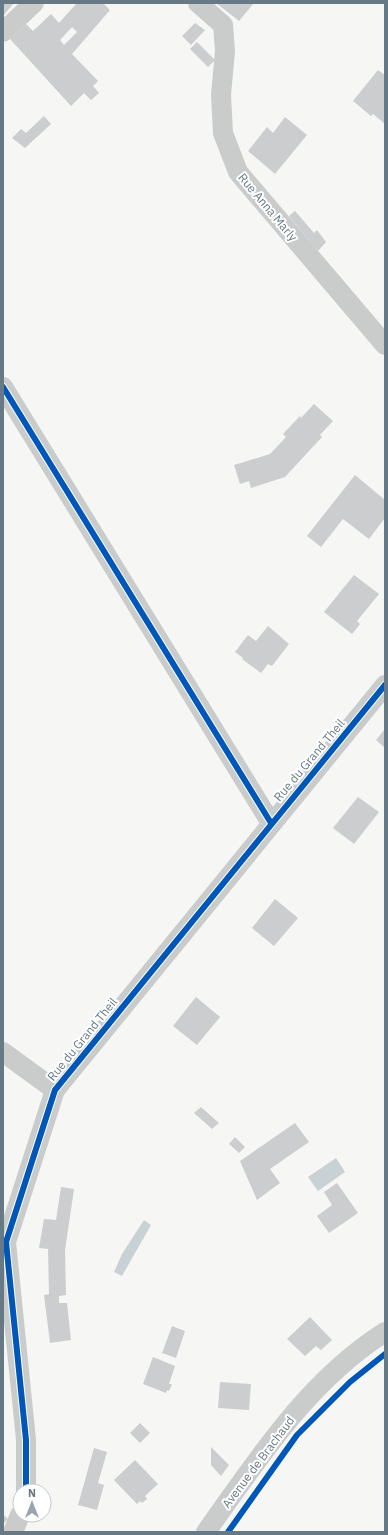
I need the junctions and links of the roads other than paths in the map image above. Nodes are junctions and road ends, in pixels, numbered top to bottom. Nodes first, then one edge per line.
1 (34, 3) edge
2 (198, 3) edge
3 (3, 32) edge
4 (385, 345) edge
5 (3, 387) edge
6 (385, 685) edge
7 (271, 823) junction
8 (3, 1052) edge
9 (55, 1090) junction
10 (385, 1332) edge
11 (26, 1483) edge
12 (206, 1532) edge

1 - 3 street
2 - 4 street, Rue Anna Marly
5 - 7 street
6 - 7 street, Rue du Grand Theil
7 - 9 street, Rue du Grand Theil
8 - 9 street
9 - 11 street, Rue du Grand Theil
10 - 12 street, Avenue de Brachaud

